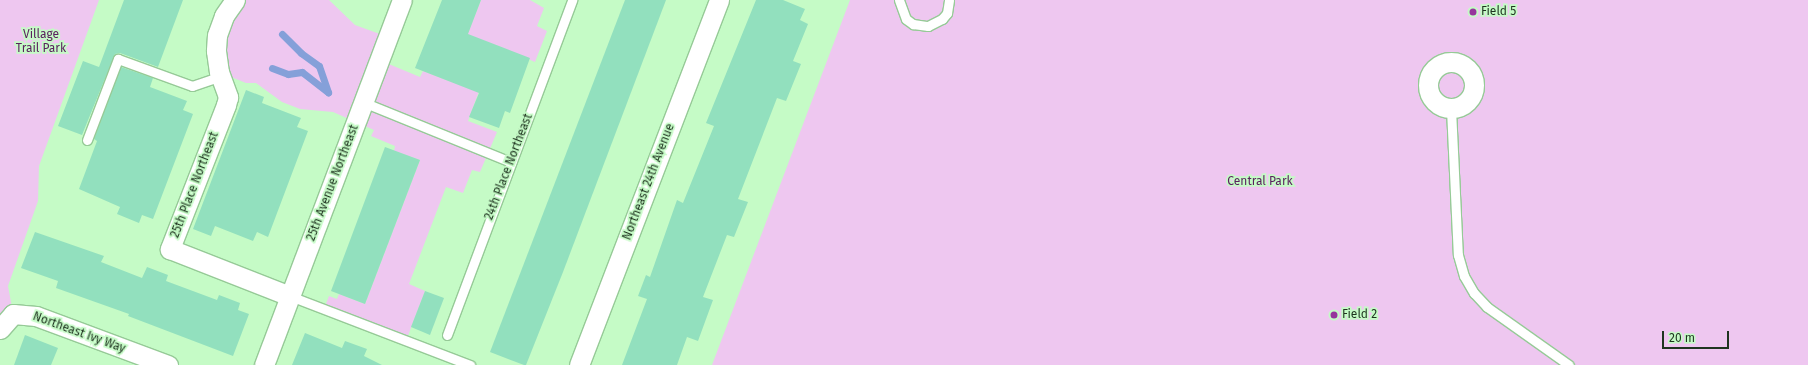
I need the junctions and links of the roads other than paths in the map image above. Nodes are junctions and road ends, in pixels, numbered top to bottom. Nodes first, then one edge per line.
1 (235, 0) edge
2 (402, 0) edge
3 (572, 0) edge
4 (719, 0) edge
5 (899, 0) edge
6 (949, 0) edge
7 (221, 76) junction
8 (363, 102) junction
9 (1451, 109) dead end
10 (87, 140) dead end
11 (511, 162) junction
12 (290, 296) junction
13 (0, 328) edge
14 (447, 335) dead end
15 (168, 365) edge
16 (264, 365) edge
17 (470, 365) edge
18 (579, 365) edge
19 (1569, 365) edge

1 - 7 street, 25th Place Northeast
2 - 8 street, 25th Avenue Northeast
3 - 11 lane, 24th Place Northeast
4 - 18 street, Northeast 24th Avenue
5 - 6 lane
7 - 10 lane
7 - 12 street, 25th Place Northeast
8 - 11 lane
8 - 12 street, 25th Avenue Northeast
9 - 19 lane
11 - 14 lane, 24th Place Northeast
12 - 16 street, 25th Avenue Northeast
12 - 17 lane
13 - 15 street, Northeast Ivy Way

